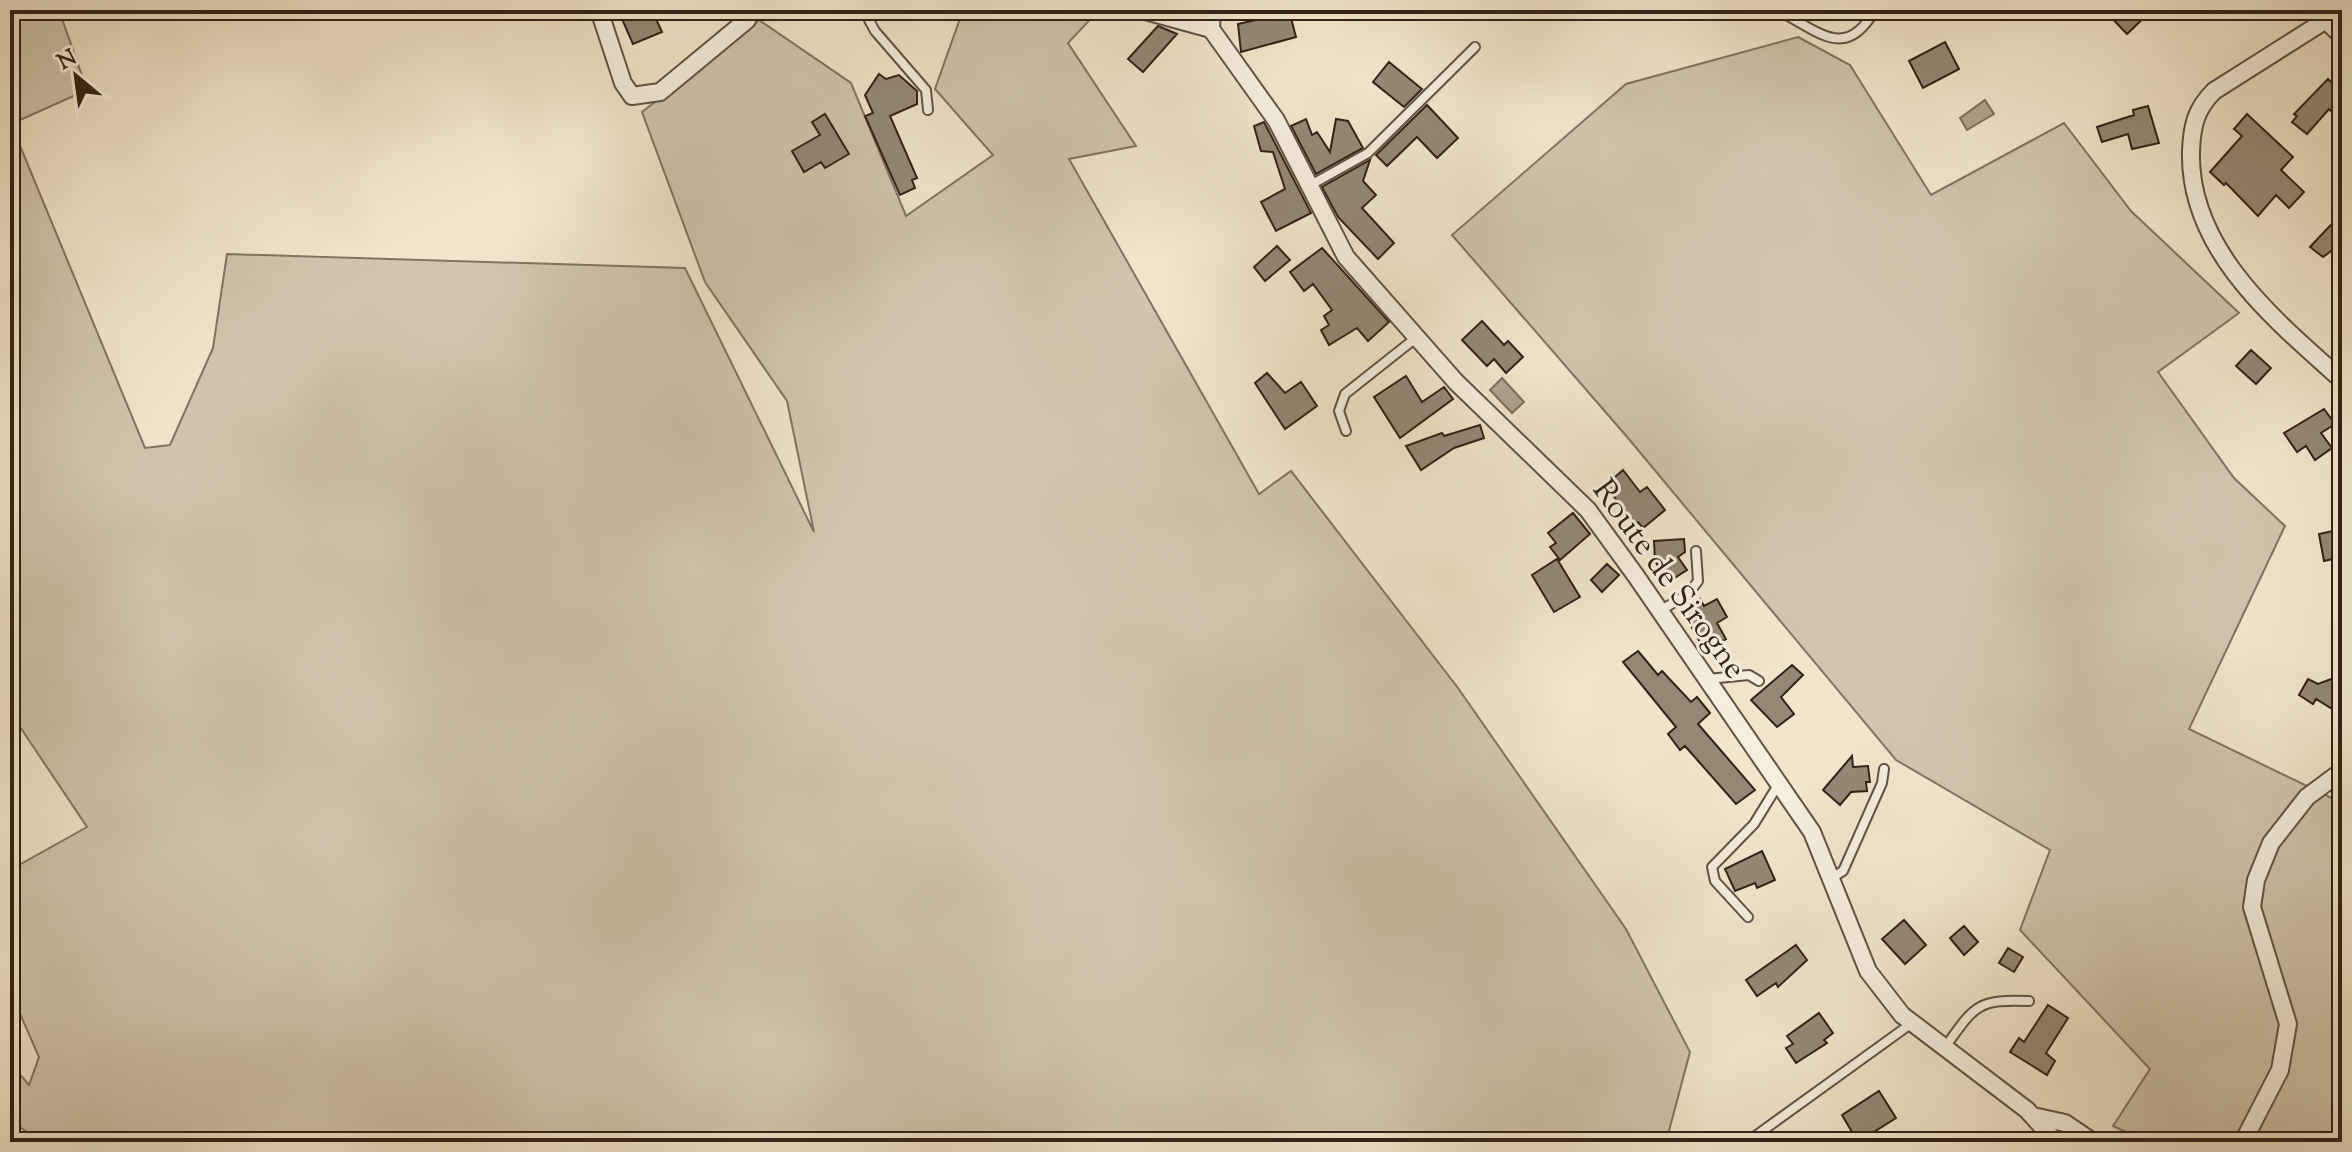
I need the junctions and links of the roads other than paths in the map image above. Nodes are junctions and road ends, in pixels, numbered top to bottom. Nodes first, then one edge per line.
1 (599, 10) edge
2 (752, 10) edge
3 (872, 10) edge
4 (1142, 10) edge
5 (1212, 10) edge
6 (1777, 10) edge
7 (1875, 10) edge
8 (2320, 15) edge
9 (1211, 29) junction
10 (2342, 36) edge
11 (1475, 47) dead end
12 (928, 110) dead end
13 (1308, 186) junction
14 (1418, 337) junction
15 (2342, 380) edge
16 (1346, 431) dead end
17 (1696, 551) dead end
18 (1660, 611) junction
19 (1707, 679) junction
20 (1759, 681) dead end
21 (1884, 769) dead end
22 (2342, 771) edge
23 (1779, 784) junction
24 (1833, 877) junction
25 (1748, 917) dead end
26 (2029, 1001) dead end
27 (1913, 1023) junction
28 (1946, 1046) junction
29 (2033, 1116) junction
30 (1747, 1142) edge
31 (2056, 1142) edge
32 (2093, 1142) edge
33 (2243, 1142) edge

1 - 2 street
3 - 12 lane
4 - 9 street
5 - 9 street
6 - 7 lane
8 - 10 street
8 - 15 street
9 - 13 street, Route de Sirogne
11 - 13 lane
13 - 14 street, Route de Sirogne
14 - 16 lane
14 - 18 street, Route de Sirogne
17 - 18 lane
18 - 19 street, Route de Sirogne
19 - 20 lane
19 - 23 street, Route de Sirogne
21 - 24 lane
22 - 33 street
23 - 24 street, Route de Sirogne
23 - 25 lane
24 - 27 street, Route de Sirogne
26 - 28 lane
27 - 28 street, Route de Sirogne
27 - 30 lane
28 - 29 street, Route de Sirogne
29 - 31 street, Route de Sirogne
29 - 32 street

